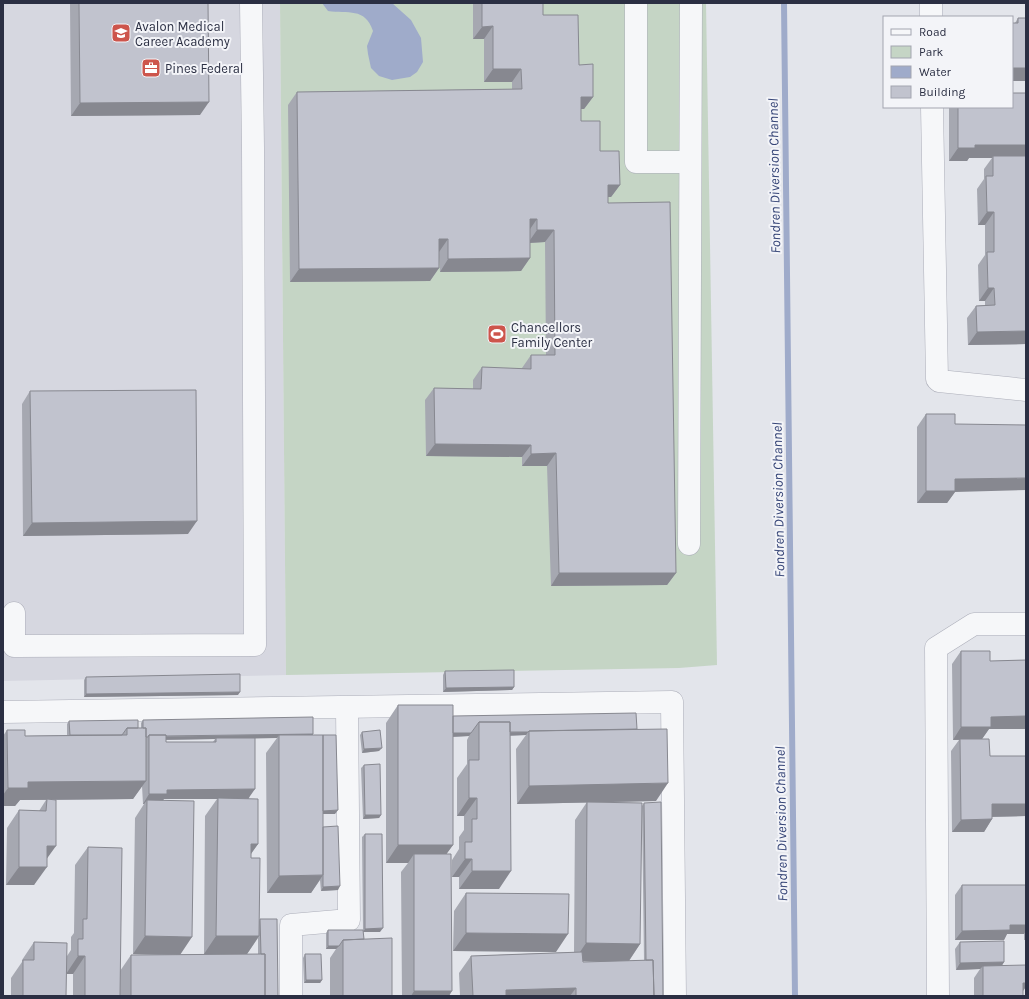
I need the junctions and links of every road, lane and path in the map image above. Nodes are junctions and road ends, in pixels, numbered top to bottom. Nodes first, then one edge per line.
1 (251, 3) edge
2 (636, 3) edge
3 (691, 3) edge
4 (931, 3) edge
5 (931, 16) edge
6 (932, 108) edge
7 (690, 162) junction
8 (1026, 390) edge
9 (689, 544) dead end
10 (14, 613) dead end
11 (1026, 624) edge
12 (347, 708) junction
13 (3, 712) edge
14 (291, 996) edge
15 (675, 996) edge
16 (938, 996) edge

1 - 10 lane
2 - 7 lane
3 - 7 lane
4 - 5 lane
6 - 8 lane
7 - 9 lane
11 - 16 lane
12 - 13 lane
12 - 14 lane
12 - 15 lane

